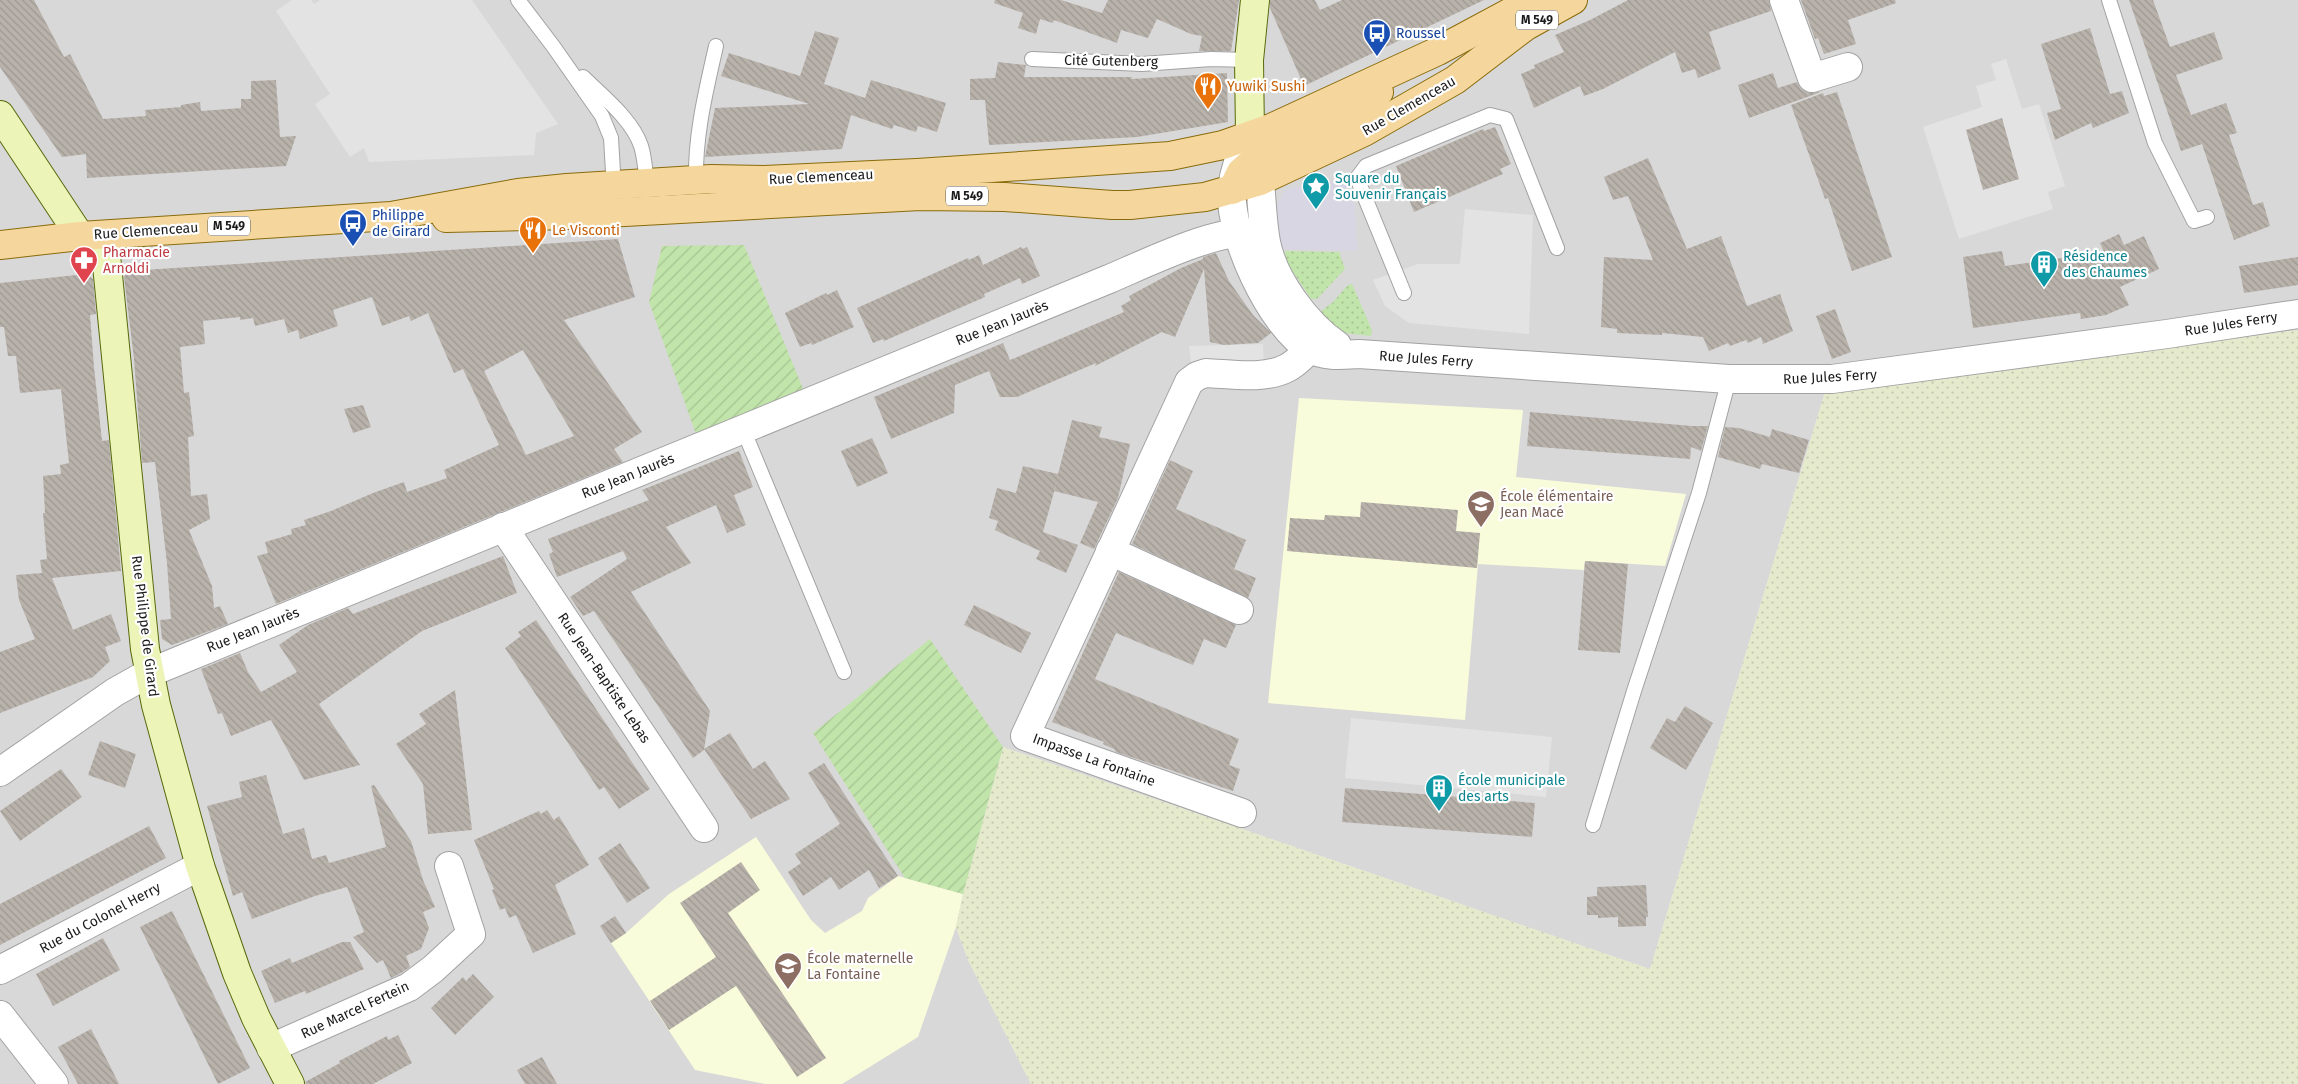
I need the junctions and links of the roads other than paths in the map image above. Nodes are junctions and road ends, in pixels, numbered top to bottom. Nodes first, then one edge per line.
1 (1255, 0) edge
2 (1533, 0) edge
3 (1573, 0) edge
4 (1784, 0) edge
5 (2109, 0) edge
6 (524, 2) edge
7 (553, 46) junction
8 (716, 46) dead end
9 (1032, 59) dead end
10 (1249, 60) junction
11 (1848, 67) dead end
12 (0, 115) edge
13 (1256, 158) junction
14 (696, 180) junction
15 (646, 183) junction
16 (614, 185) junction
17 (1232, 190) junction
18 (648, 210) junction
19 (615, 212) junction
20 (391, 216) junction
21 (2207, 217) dead end
22 (1238, 233) junction
23 (92, 235) junction
24 (0, 245) edge
25 (1558, 248) dead end
26 (1269, 254) junction
27 (1404, 293) dead end
28 (2298, 314) edge
29 (1316, 341) junction
30 (1729, 378) junction
31 (743, 429) junction
32 (503, 527) junction
33 (1110, 551) junction
34 (1239, 610) dead end
35 (149, 672) junction
36 (844, 672) dead end
37 (0, 772) edge
38 (1242, 814) dead end
39 (1594, 825) dead end
40 (704, 828) dead end
41 (200, 866) junction
42 (449, 866) dead end
43 (0, 970) edge
44 (0, 1015) edge
45 (271, 1048) junction
46 (54, 1084) edge
47 (290, 1084) edge

1 - 10 main road
2 - 13 main road, M 549
3 - 13 main road, Rue Clemenceau / M 549
4 - 11 street
5 - 21 lane
6 - 7 lane
7 - 15 lane
7 - 16 lane
8 - 14 lane
9 - 10 lane, Cité Gutenberg
10 - 13 main road
12 - 23 main road
13 - 14 main road, Rue Clemenceau / M 549
13 - 17 main road
13 - 26 street
14 - 15 main road, Rue Clemenceau / M 549
15 - 16 main road, Rue Clemenceau / M 549
15 - 18 lane
16 - 19 lane
16 - 20 main road, Rue Clemenceau / M 549
17 - 18 main road, Rue Clemenceau / M 549
17 - 22 street
18 - 19 main road, Rue Clemenceau / M 549
19 - 20 main road, Rue Clemenceau / M 549
20 - 23 main road, Rue Clemenceau / M 549
22 - 26 street
22 - 29 street
22 - 31 street, Rue Jean Jaurès
23 - 24 main road, M 549
23 - 35 main road, Rue Philippe de Girard
25 - 27 lane
26 - 29 street
28 - 30 street, Rue Jules Ferry
29 - 30 street, Rue Jules Ferry
29 - 33 street, Impasse La Fontaine
30 - 39 lane
31 - 32 street, Rue Jean Jaurès
31 - 36 lane
32 - 35 street, Rue Jean Jaurès
32 - 40 street, Rue Jean-Baptiste Lebas
33 - 34 street
33 - 38 street, Impasse La Fontaine
35 - 37 street, Rue Jean Jaurès
35 - 41 main road, Rue Philippe de Girard
41 - 43 street, Rue du Colonel Herry
41 - 45 main road, Rue Philippe de Girard
42 - 45 street, Rue Marcel Fertein
44 - 46 street
45 - 47 main road, Rue Philippe de Girard

